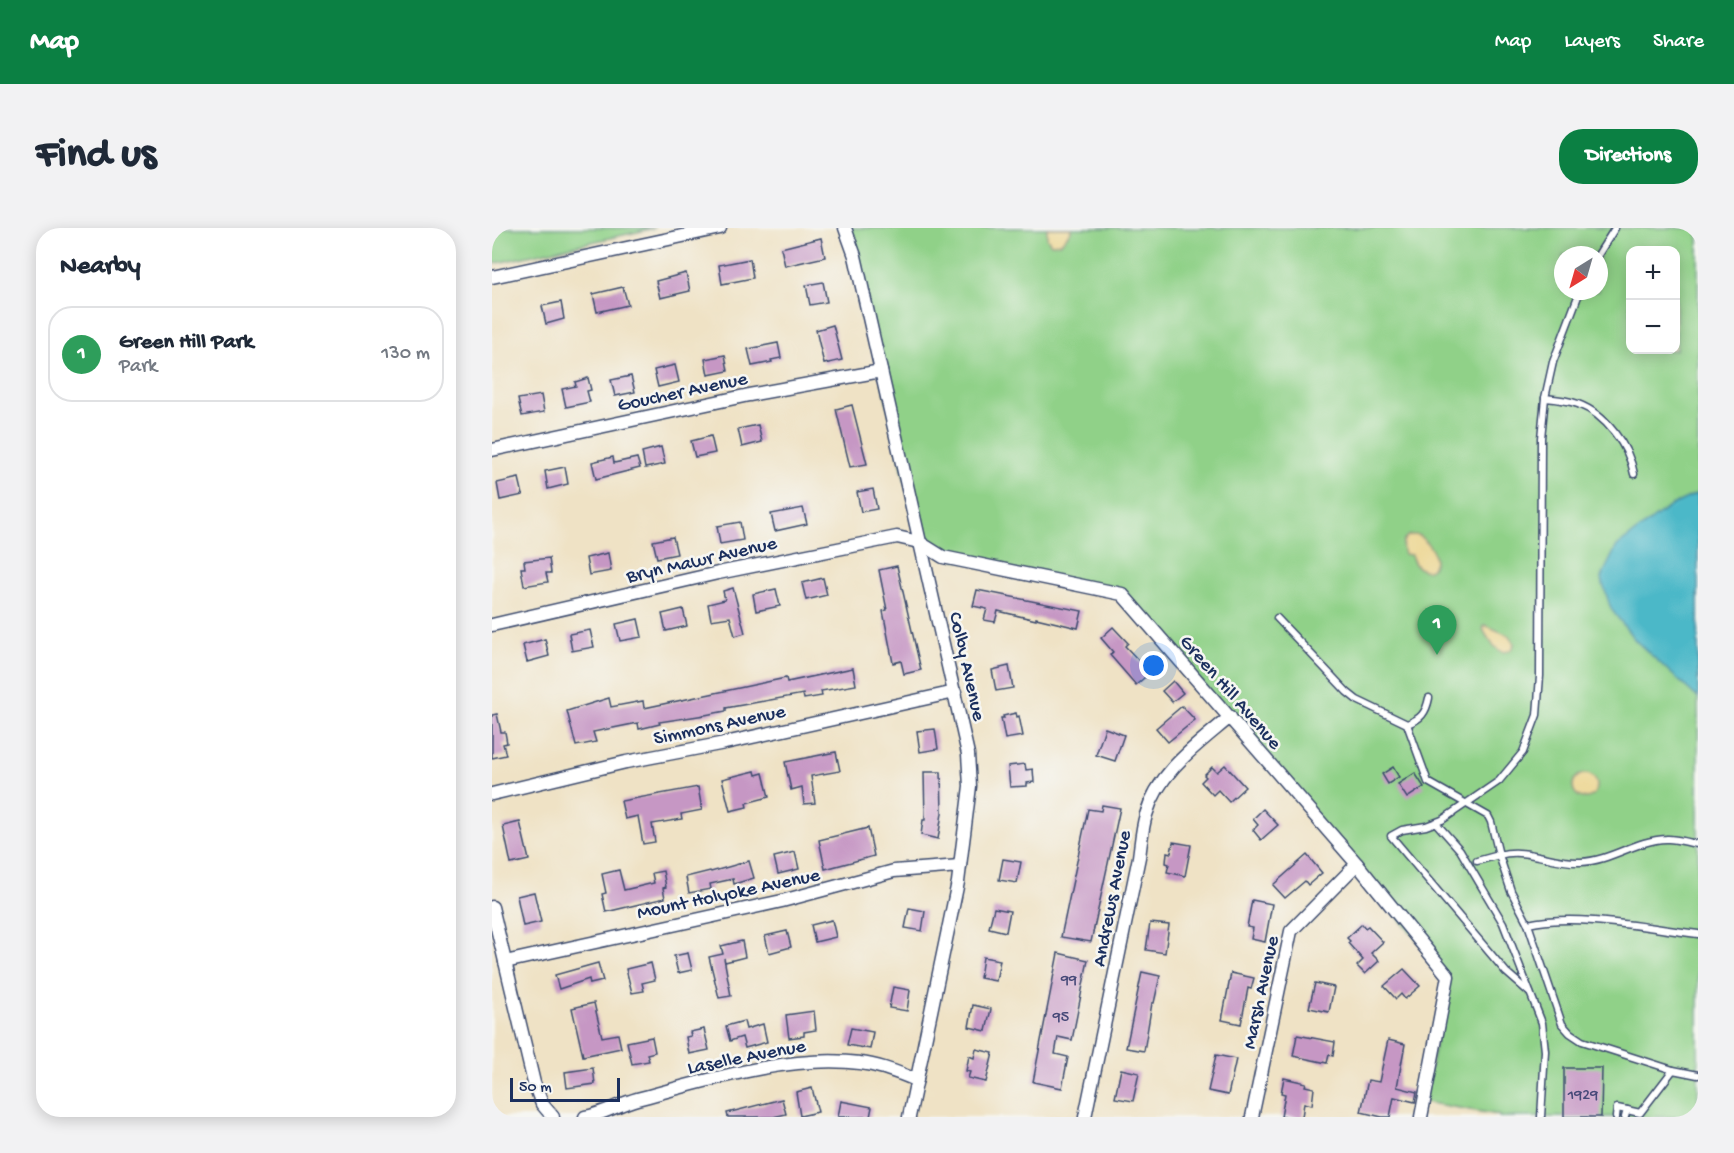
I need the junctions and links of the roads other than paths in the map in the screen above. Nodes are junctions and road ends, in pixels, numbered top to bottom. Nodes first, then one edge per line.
1 (720, 228) edge
2 (845, 228) edge
3 (1615, 228) edge
4 (1604, 246) edge
5 (492, 277) edge
6 (1577, 300) edge
7 (881, 371) junction
8 (1545, 398) junction
9 (492, 450) edge
10 (1634, 474) dead end
11 (919, 542) junction
12 (1277, 618) dead end
13 (492, 625) edge
14 (955, 692) junction
15 (1429, 698) dead end
16 (1230, 717) junction
17 (1407, 724) junction
18 (492, 794) edge
19 (1468, 804) junction
20 (1436, 823) junction
21 (1698, 844) edge
22 (1499, 855) junction
23 (1477, 861) dead end
24 (1357, 864) junction
25 (960, 866) junction
26 (492, 907) edge
27 (1528, 924) junction
28 (1698, 934) edge
29 (505, 962) junction
30 (1530, 993) junction
31 (1673, 1070) junction
32 (1698, 1075) edge
33 (917, 1080) junction
34 (1626, 1113) edge
35 (553, 1117) edge
36 (585, 1117) edge
37 (909, 1117) edge
38 (1085, 1117) edge
39 (1252, 1117) edge
40 (1421, 1117) edge
41 (1541, 1117) edge
42 (1616, 1117) edge

1 - 5 street
2 - 7 street, Colby Avenue
3 - 4 lane
6 - 8 lane
7 - 9 street, Goucher Avenue
7 - 11 street, Colby Avenue
8 - 10 lane
8 - 19 lane
11 - 13 street, Bryn Mawr Avenue
11 - 14 street, Colby Avenue
11 - 16 street, Green Hill Avenue
12 - 17 lane
14 - 18 street, Simmons Avenue
14 - 25 street, Colby Avenue
15 - 17 lane
16 - 24 street, Green Hill Avenue
16 - 38 street, Andrews Avenue
17 - 19 lane
19 - 20 lane
19 - 22 lane
20 - 30 lane
20 - 30 lane
21 - 22 lane
22 - 23 lane
22 - 27 lane
24 - 39 street, Marsh Avenue
24 - 40 street, Green Hill Avenue
25 - 29 street, Mount Holyoke Avenue
25 - 33 street, Colby Avenue
26 - 29 street
27 - 28 lane
27 - 31 lane
29 - 35 street
30 - 41 lane
31 - 32 lane
31 - 34 lane
33 - 36 street, Laselle Avenue
33 - 37 street, Colby Avenue
34 - 42 lane

